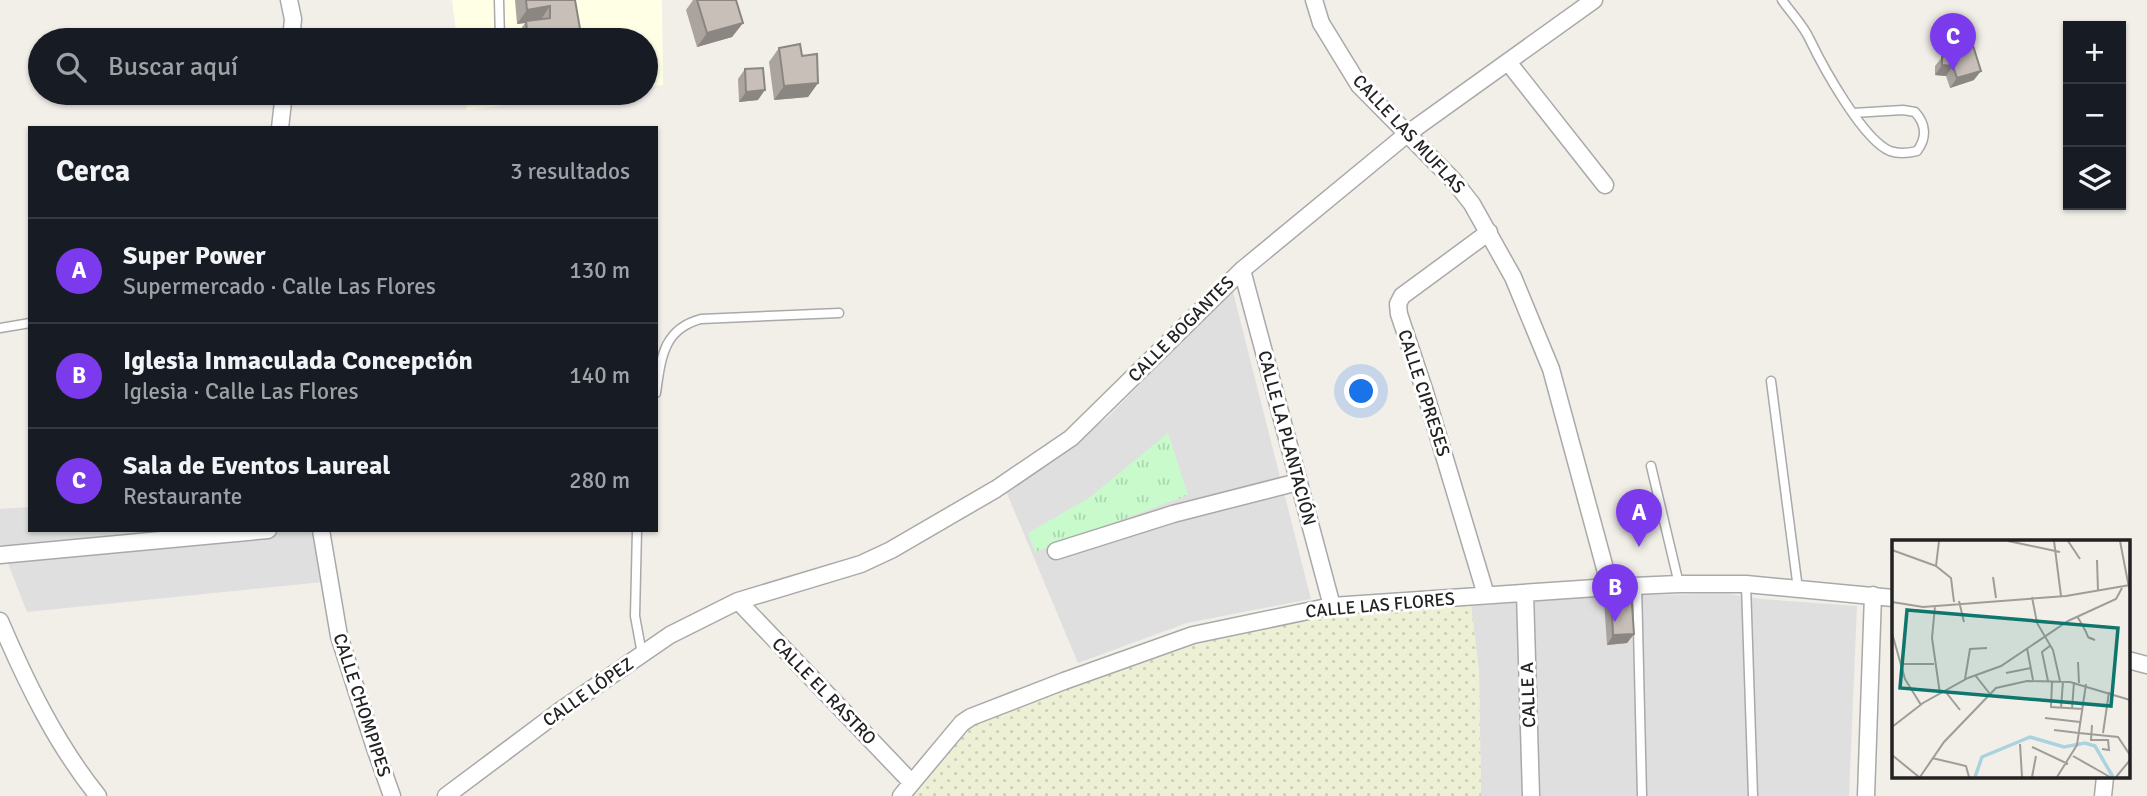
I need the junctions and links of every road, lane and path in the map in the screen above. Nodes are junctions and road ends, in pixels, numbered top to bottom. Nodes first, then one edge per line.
1 (289, 0) edge
2 (499, 0) edge
3 (1314, 0) edge
4 (1594, 0) edge
5 (1782, 0) edge
6 (292, 28) edge
7 (500, 28) edge
8 (1508, 62) junction
9 (283, 105) edge
10 (1853, 113) junction
11 (280, 126) edge
12 (1407, 134) junction
13 (1605, 185) dead end
14 (1489, 232) junction
15 (1242, 270) junction
16 (839, 313) dead end
17 (28, 323) edge
18 (0, 328) edge
19 (1771, 381) dead end
20 (658, 384) edge
21 (1651, 466) dead end
22 (1298, 482) junction
23 (247, 532) edge
24 (321, 532) edge
25 (637, 532) edge
26 (1056, 551) dead end
27 (0, 555) edge
28 (1679, 584) junction
29 (1746, 584) junction
30 (1637, 585) junction
31 (1610, 587) junction
32 (1798, 589) junction
33 (1525, 593) junction
34 (1486, 595) junction
35 (1873, 595) junction
36 (1892, 598) edge
37 (738, 601) junction
38 (1332, 607) junction
39 (0, 621) edge
40 (642, 654) junction
41 (2130, 661) edge
42 (2147, 665) edge
43 (2105, 778) edge
44 (911, 782) junction
45 (455, 794) edge
46 (98, 796) edge
47 (392, 796) edge
48 (901, 796) edge
49 (1531, 796) edge
50 (1642, 796) edge
51 (1753, 796) edge
52 (1866, 796) edge
53 (2103, 796) edge

1 - 6 street
2 - 7 lane
3 - 12 street, CALLE LAS MUFLAS
4 - 8 street, CALLE BOGANTES
5 - 10 lane
8 - 12 street, CALLE BOGANTES
8 - 13 street
9 - 11 street
10 - 10 lane
12 - 14 street, CALLE LAS MUFLAS
12 - 15 street, CALLE BOGANTES
14 - 31 street, CALLE LAS MUFLAS
14 - 34 street, CALLE CIPRESES
15 - 22 street, CALLE LA PLANTACIÓN
15 - 37 street, CALLE BOGANTES
16 - 20 lane
17 - 18 lane
19 - 32 lane
21 - 28 lane
22 - 26 street
22 - 38 street, CALLE LA PLANTACIÓN
23 - 27 street
24 - 47 street, CALLE CHOMPIPES
25 - 40 lane
28 - 29 street, CALLE LAS FLORES
28 - 30 street, CALLE LAS FLORES
29 - 32 street, CALLE LAS FLORES
29 - 51 lane
30 - 31 street, CALLE LAS FLORES
30 - 50 lane
31 - 33 street, CALLE LAS FLORES
32 - 35 street, CALLE LAS FLORES
33 - 34 street, CALLE LAS FLORES
33 - 49 street, CALLE A
34 - 38 street, CALLE LAS FLORES
35 - 36 street, CALLE LAS FLORES
35 - 52 street
37 - 40 street, CALLE LÓPEZ
37 - 44 street, CALLE EL RASTRO
38 - 44 street, CALLE LAS FLORES
39 - 46 street
40 - 45 street, CALLE LÓPEZ
41 - 42 street
43 - 53 street
44 - 48 street, CALLE LAS FLORES

